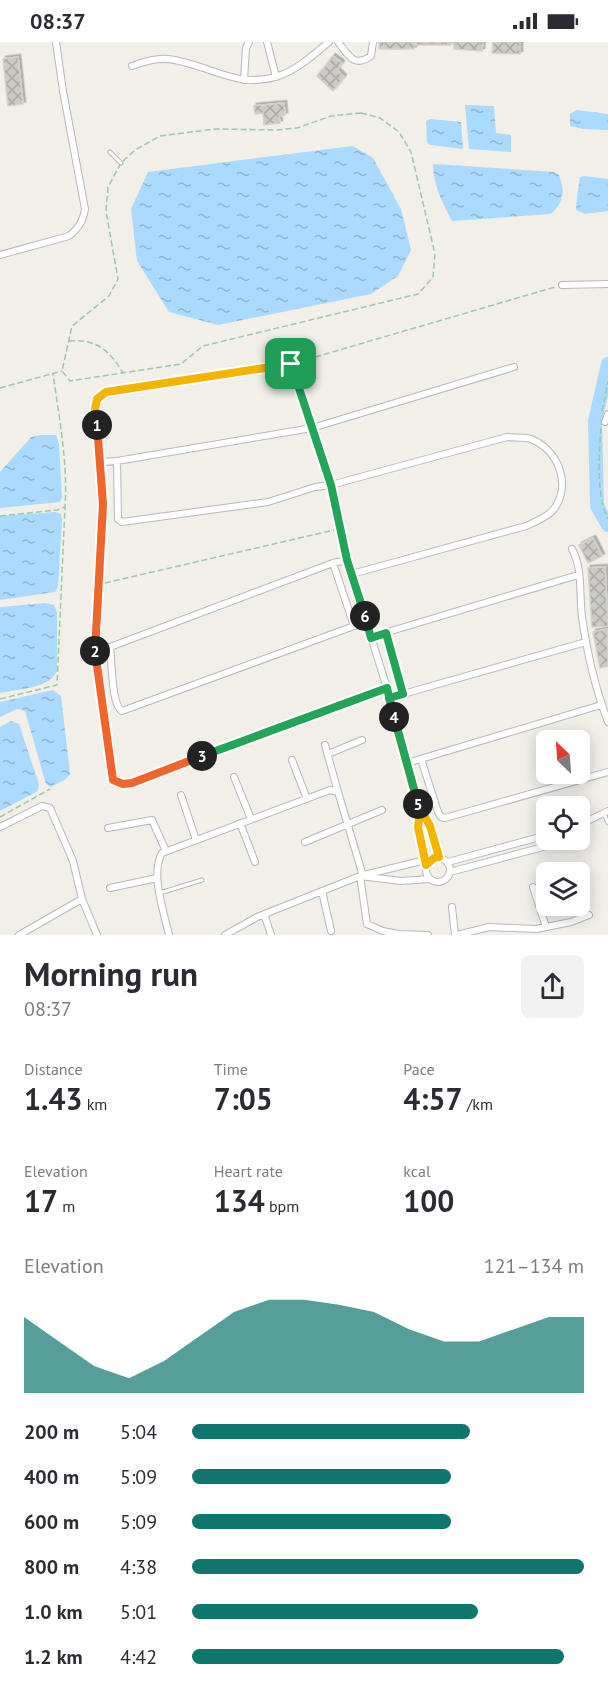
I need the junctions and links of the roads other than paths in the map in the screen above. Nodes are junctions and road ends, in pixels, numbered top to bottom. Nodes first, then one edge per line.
1 (56, 42) edge
2 (249, 42) edge
3 (267, 42) edge
4 (328, 42) edge
5 (338, 42) edge
6 (373, 42) edge
7 (132, 66) dead end
8 (276, 77) junction
9 (244, 80) junction
10 (110, 152) dead end
11 (121, 163) road end
12 (0, 255) edge
13 (608, 284) edge
14 (562, 285) road end
15 (514, 367) dead end
16 (605, 412) edge
17 (603, 422) road end
18 (312, 428) junction
19 (117, 461) junction
20 (101, 462) junction
21 (331, 485) junction
22 (572, 549) dead end
23 (347, 560) junction
24 (333, 563) junction
25 (352, 574) junction
26 (578, 575) junction
27 (367, 624) junction
28 (354, 626) junction
29 (386, 633) junction
30 (371, 638) junction
31 (586, 642) junction
32 (110, 646) junction
33 (95, 650) junction
34 (387, 688) junction
35 (403, 694) junction
36 (389, 698) junction
37 (602, 705) junction
38 (608, 722) edge
39 (362, 740) dead end
40 (325, 745) dead end
41 (328, 754) junction
42 (421, 759) junction
43 (292, 760) dead end
44 (406, 763) junction
45 (608, 772) edge
46 (234, 777) dead end
47 (338, 792) junction
48 (181, 795) dead end
49 (307, 799) junction
50 (382, 810) dead end
51 (420, 811) junction
52 (606, 813) edge
53 (251, 819) junction
54 (590, 820) edge
55 (240, 823) junction
56 (347, 823) junction
57 (608, 823) edge
58 (0, 827) edge
59 (108, 828) dead end
60 (536, 838) edge
61 (196, 840) junction
62 (305, 842) dead end
63 (536, 849) edge
64 (166, 851) junction
65 (439, 857) junction
66 (255, 862) dead end
67 (448, 862) junction
68 (426, 863) junction
69 (450, 872) junction
70 (361, 876) junction
71 (158, 878) junction
72 (429, 879) junction
73 (202, 880) dead end
74 (533, 887) dead end
75 (110, 888) dead end
76 (322, 891) junction
77 (160, 893) junction
78 (82, 899) junction
79 (452, 907) dead end
80 (264, 914) junction
81 (586, 916) edge
82 (546, 927) junction
83 (331, 931) dead end
84 (20, 935) edge
85 (98, 935) edge
86 (169, 935) edge
87 (225, 935) edge
88 (272, 935) edge
89 (428, 935) edge
90 (455, 935) edge

1 - 12 street
2 - 9 street
3 - 8 street
4 - 8 street
5 - 6 street
7 - 9 street
8 - 9 street
10 - 11 lane
13 - 14 street
15 - 18 street
16 - 17 street
18 - 19 street
18 - 20 street
18 - 21 street
19 - 20 street
19 - 21 street
20 - 33 street
21 - 23 street
21 - 25 street
22 - 26 street
23 - 24 street
23 - 25 street
24 - 28 street
24 - 32 street
25 - 27 street
26 - 29 street
26 - 31 street
27 - 28 street
27 - 30 street
28 - 32 street
29 - 30 street
29 - 35 street
30 - 34 street
31 - 35 street
31 - 37 street
32 - 33 street
33 - 34 street
34 - 36 street
35 - 36 street
36 - 44 street
37 - 38 street
37 - 42 street
39 - 41 street
40 - 41 street
41 - 47 street
42 - 44 street
42 - 45 street
43 - 49 street
44 - 51 street
46 - 53 street
47 - 49 street
47 - 56 street
48 - 61 street
49 - 53 street
50 - 56 street
51 - 65 street
51 - 68 street
52 - 54 street
52 - 57 lane
53 - 55 street
55 - 61 street
55 - 66 street
56 - 62 street
56 - 70 street
58 - 78 street
59 - 64 street
60 - 67 street
61 - 64 street
63 - 69 street
64 - 71 street
65 - 67 street
65 - 68 street
67 - 69 street
68 - 70 street
68 - 72 street
69 - 72 street
70 - 72 street
70 - 76 street
70 - 89 street
71 - 75 street
71 - 77 street
73 - 77 lane
74 - 82 street
76 - 80 street
76 - 83 street
77 - 86 street
78 - 84 street
78 - 85 street
79 - 90 street
80 - 87 street
80 - 88 street
81 - 82 street
82 - 90 street

